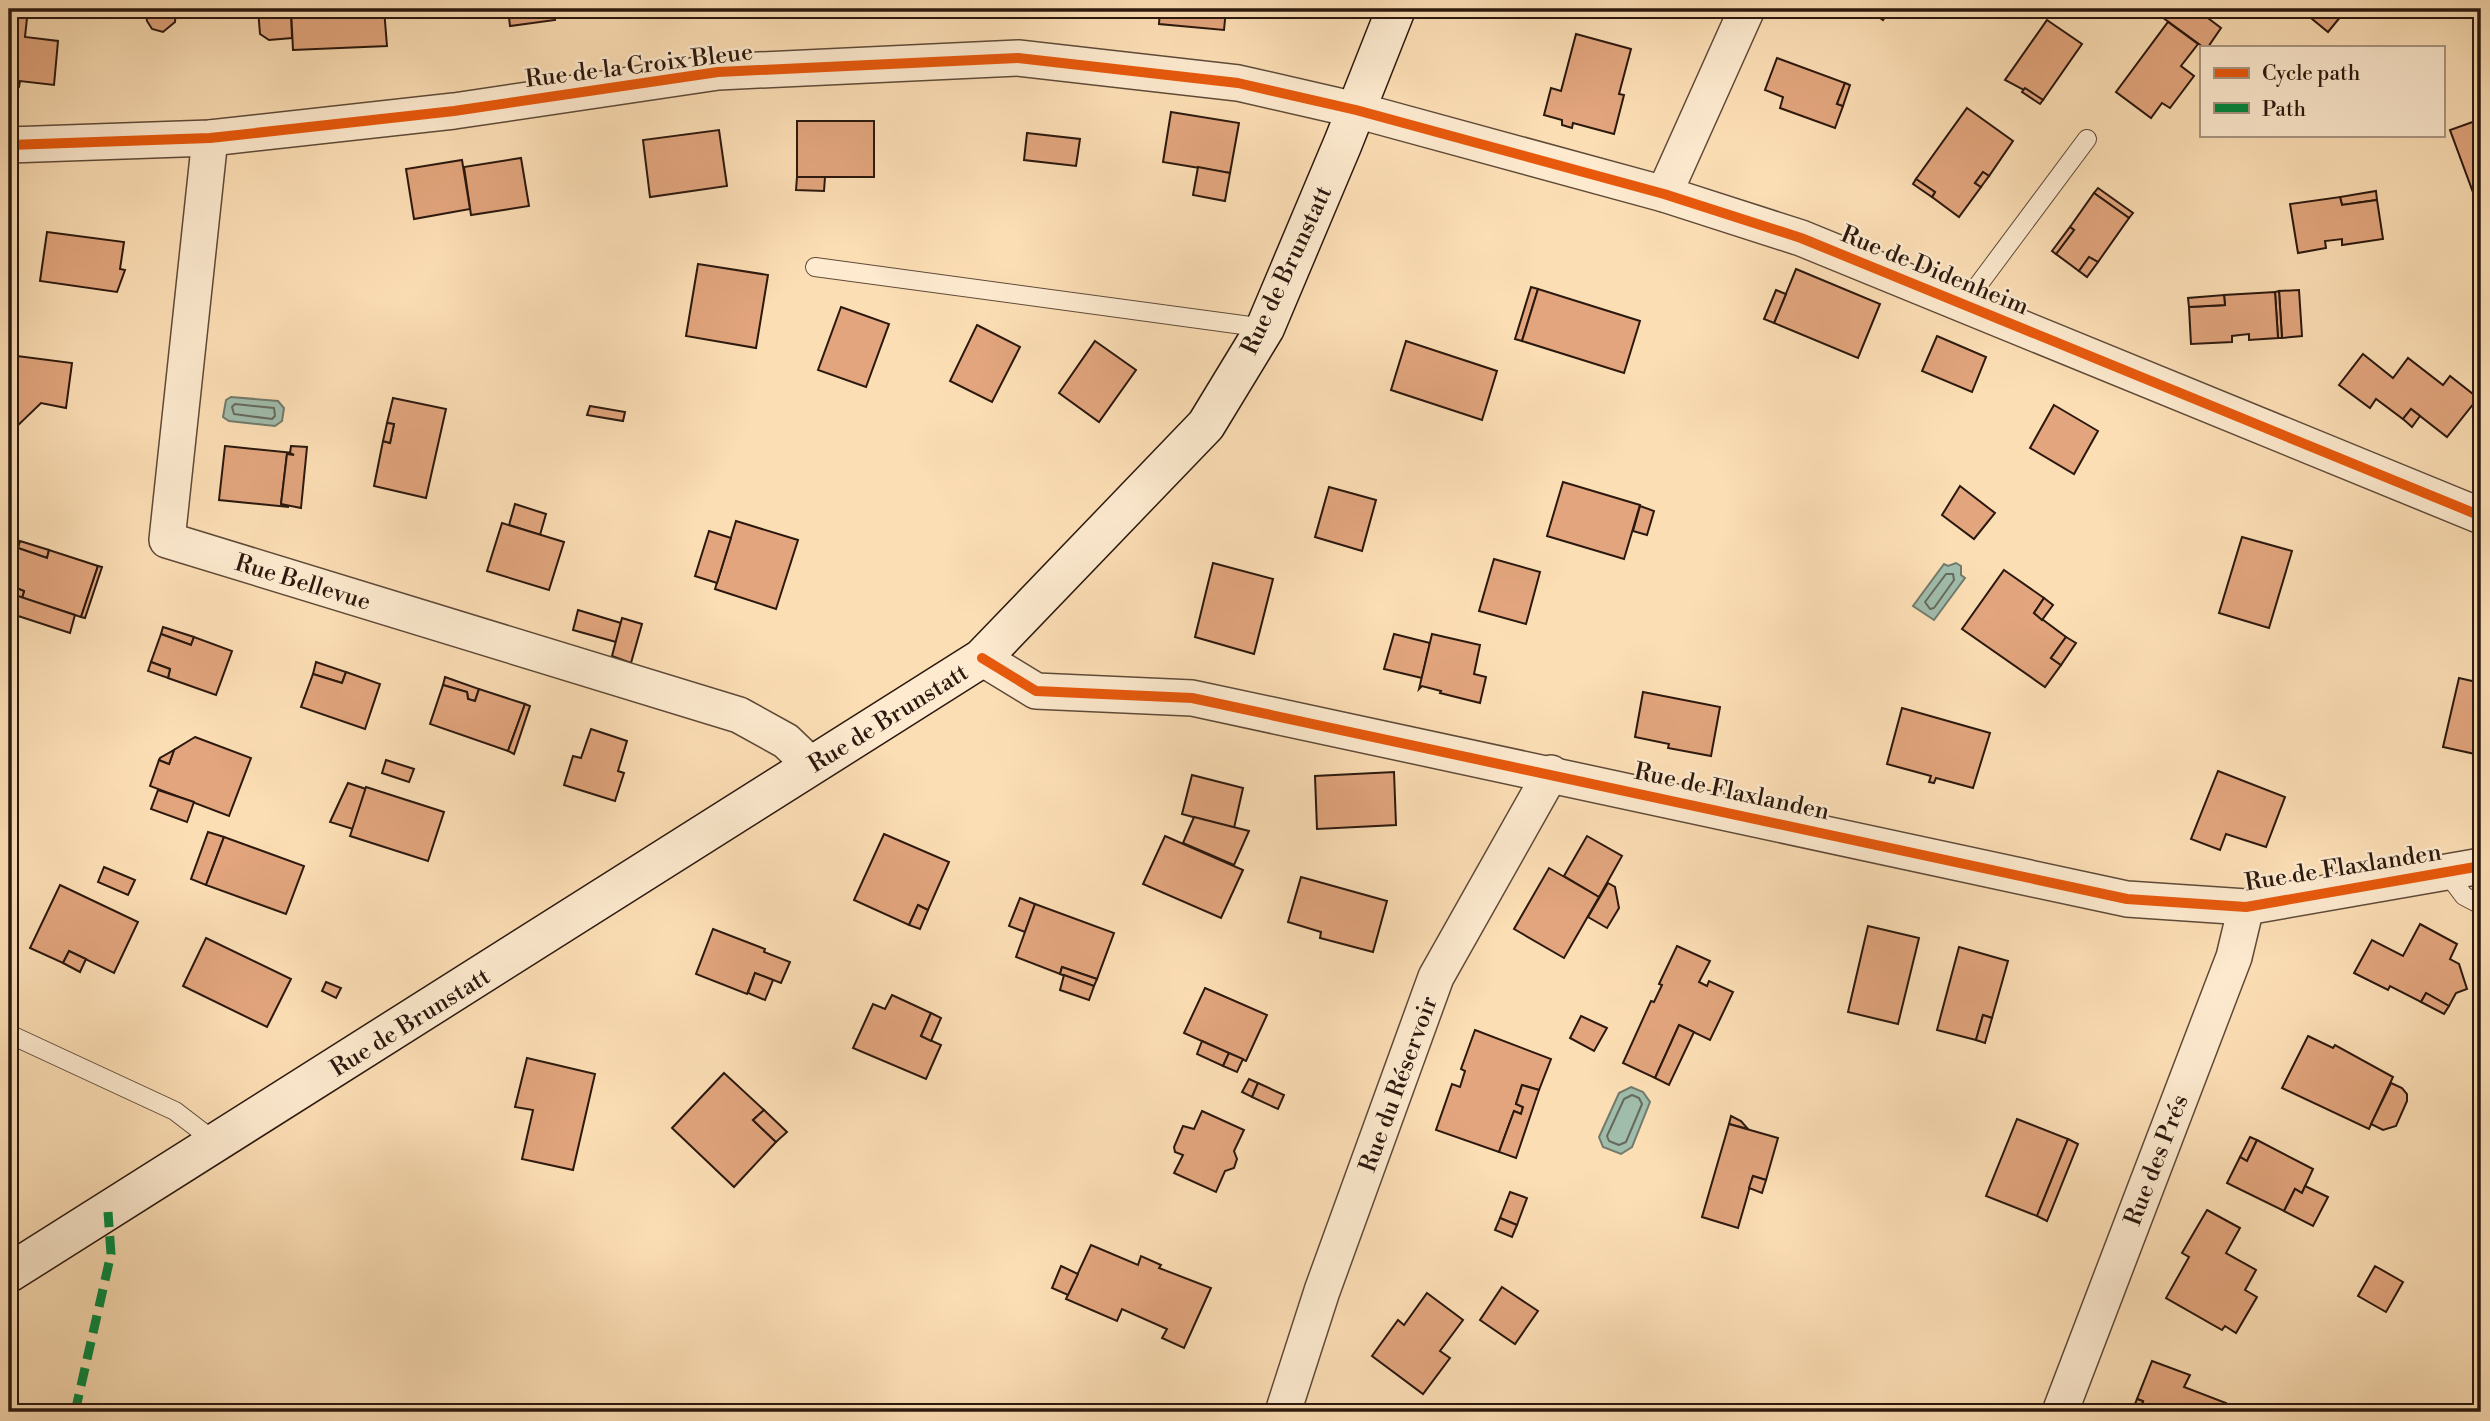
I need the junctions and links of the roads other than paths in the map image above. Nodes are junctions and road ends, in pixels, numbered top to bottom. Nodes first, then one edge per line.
1 (1396, 9) edge
2 (1747, 9) edge
3 (1356, 110) junction
4 (210, 138) junction
5 (2087, 139) dead end
6 (9, 145) edge
7 (1664, 194) junction
8 (814, 267) dead end
9 (1964, 304) junction
10 (1265, 328) junction
11 (2481, 516) edge
12 (982, 658) junction
13 (812, 766) junction
14 (1551, 773) junction
15 (2481, 866) edge
16 (2446, 872) junction
17 (2481, 905) edge
18 (2245, 906) junction
19 (9, 1034) edge
20 (218, 1144) junction
21 (9, 1273) edge
22 (1283, 1412) edge
23 (2060, 1412) edge

1 - 3 main road, Rue de Brunstatt
2 - 7 street
3 - 4 street, Rue de la Croix Bleue
3 - 7 street, Rue de Didenheim
3 - 10 main road, Rue de Brunstatt
4 - 6 street, Rue de la Croix Bleue
4 - 13 street, Rue Bellevue
5 - 9 lane
7 - 9 street, Rue de Didenheim
8 - 10 lane
9 - 11 street, Rue de Didenheim
10 - 12 main road, Rue de Brunstatt
12 - 13 main road, Rue de Brunstatt
12 - 14 street, Rue de Flaxlanden
13 - 20 main road, Rue de Brunstatt
14 - 18 street, Rue de Flaxlanden
14 - 22 street, Rue du Réservoir
15 - 16 street, Rue de Flaxlanden
16 - 17 lane
16 - 18 street, Rue de Flaxlanden
18 - 23 street, Rue des Prés
19 - 20 lane
20 - 21 main road, Rue de Brunstatt

